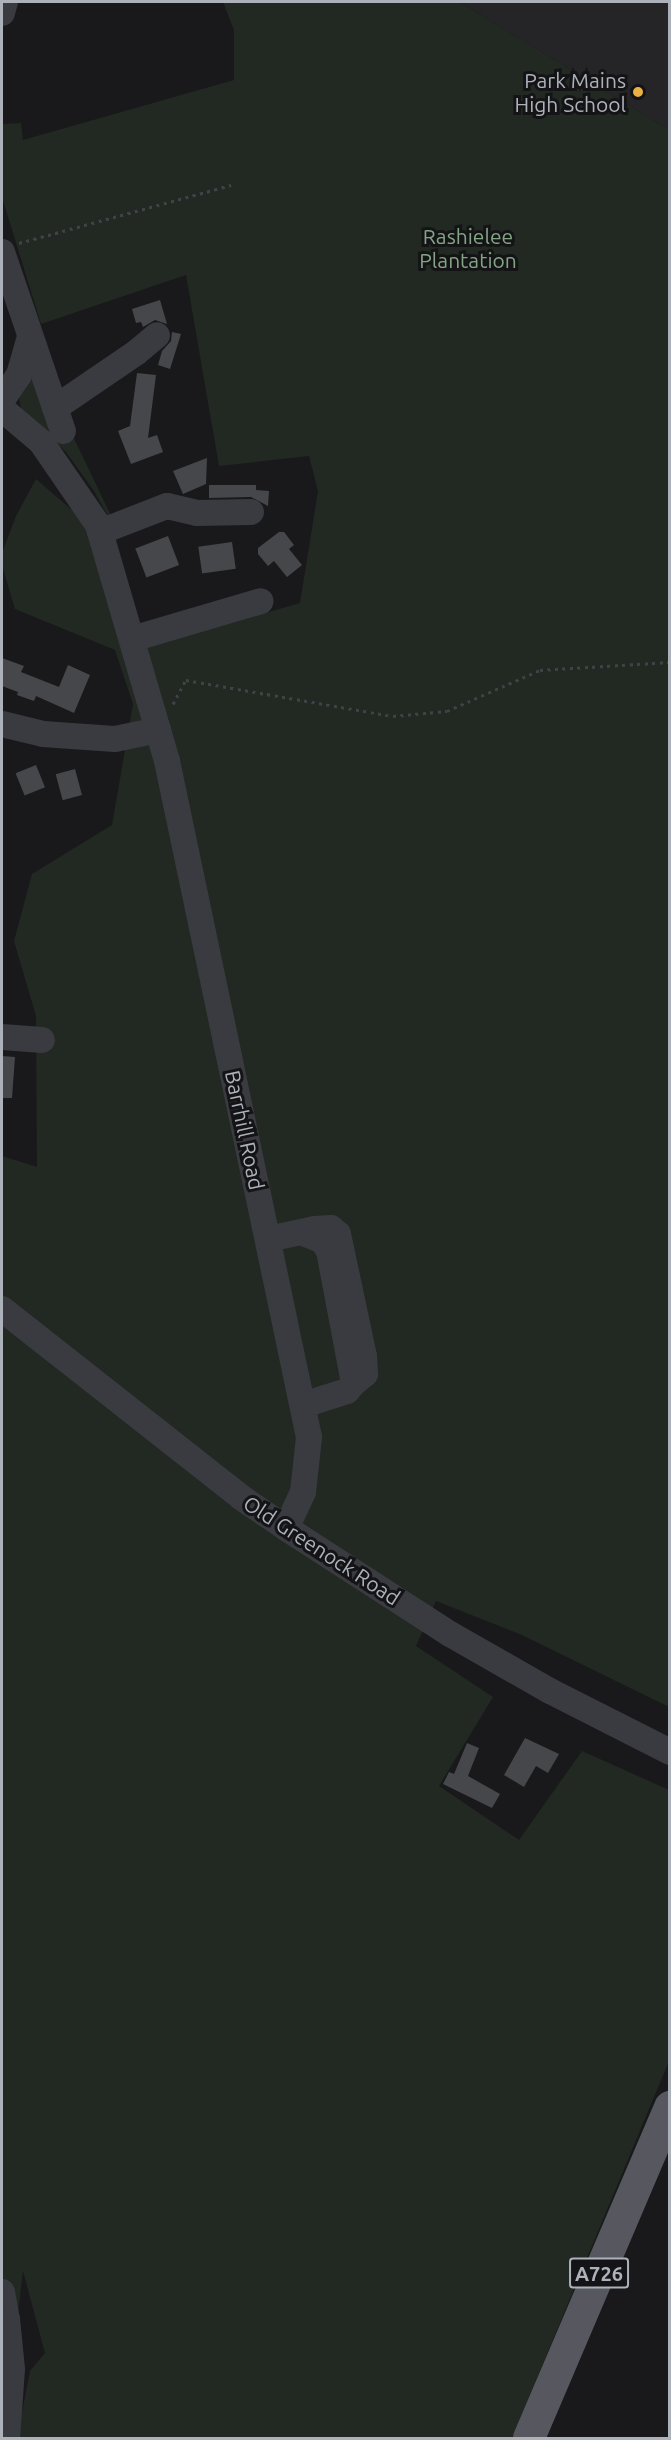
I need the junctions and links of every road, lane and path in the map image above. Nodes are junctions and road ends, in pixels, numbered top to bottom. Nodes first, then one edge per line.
1 (5, 2) edge
2 (2, 13) edge
3 (231, 185) dead end
4 (7, 248) edge
5 (157, 334) dead end
6 (30, 337) junction
7 (2, 399) edge
8 (2, 409) edge
9 (251, 512) dead end
10 (100, 532) junction
11 (261, 601) dead end
12 (132, 639) junction
13 (669, 662) edge
14 (2, 724) edge
15 (158, 730) junction
16 (2, 1036) edge
17 (42, 1040) dead end
18 (268, 1239) junction
19 (2, 1309) edge
20 (303, 1405) junction
21 (286, 1528) junction
22 (669, 1752) edge
23 (669, 2107) edge
24 (2, 2292) edge
25 (7, 2439) edge
26 (529, 2439) edge

1 - 2 street
3 - 4 path
4 - 6 street
5 - 6 street
6 - 7 street
8 - 10 street, Barrhill Road
9 - 10 street
10 - 12 street, Barrhill Road
11 - 12 street
12 - 15 street, Barrhill Road
13 - 15 path
14 - 15 street
15 - 18 street, Barrhill Road
16 - 17 street
18 - 20 street, Barrhill Road
18 - 20 street
19 - 21 street, Old Greenock Road
20 - 21 street, Barrhill Road
21 - 22 street, Old Greenock Road
23 - 26 main road, A726
24 - 25 street

